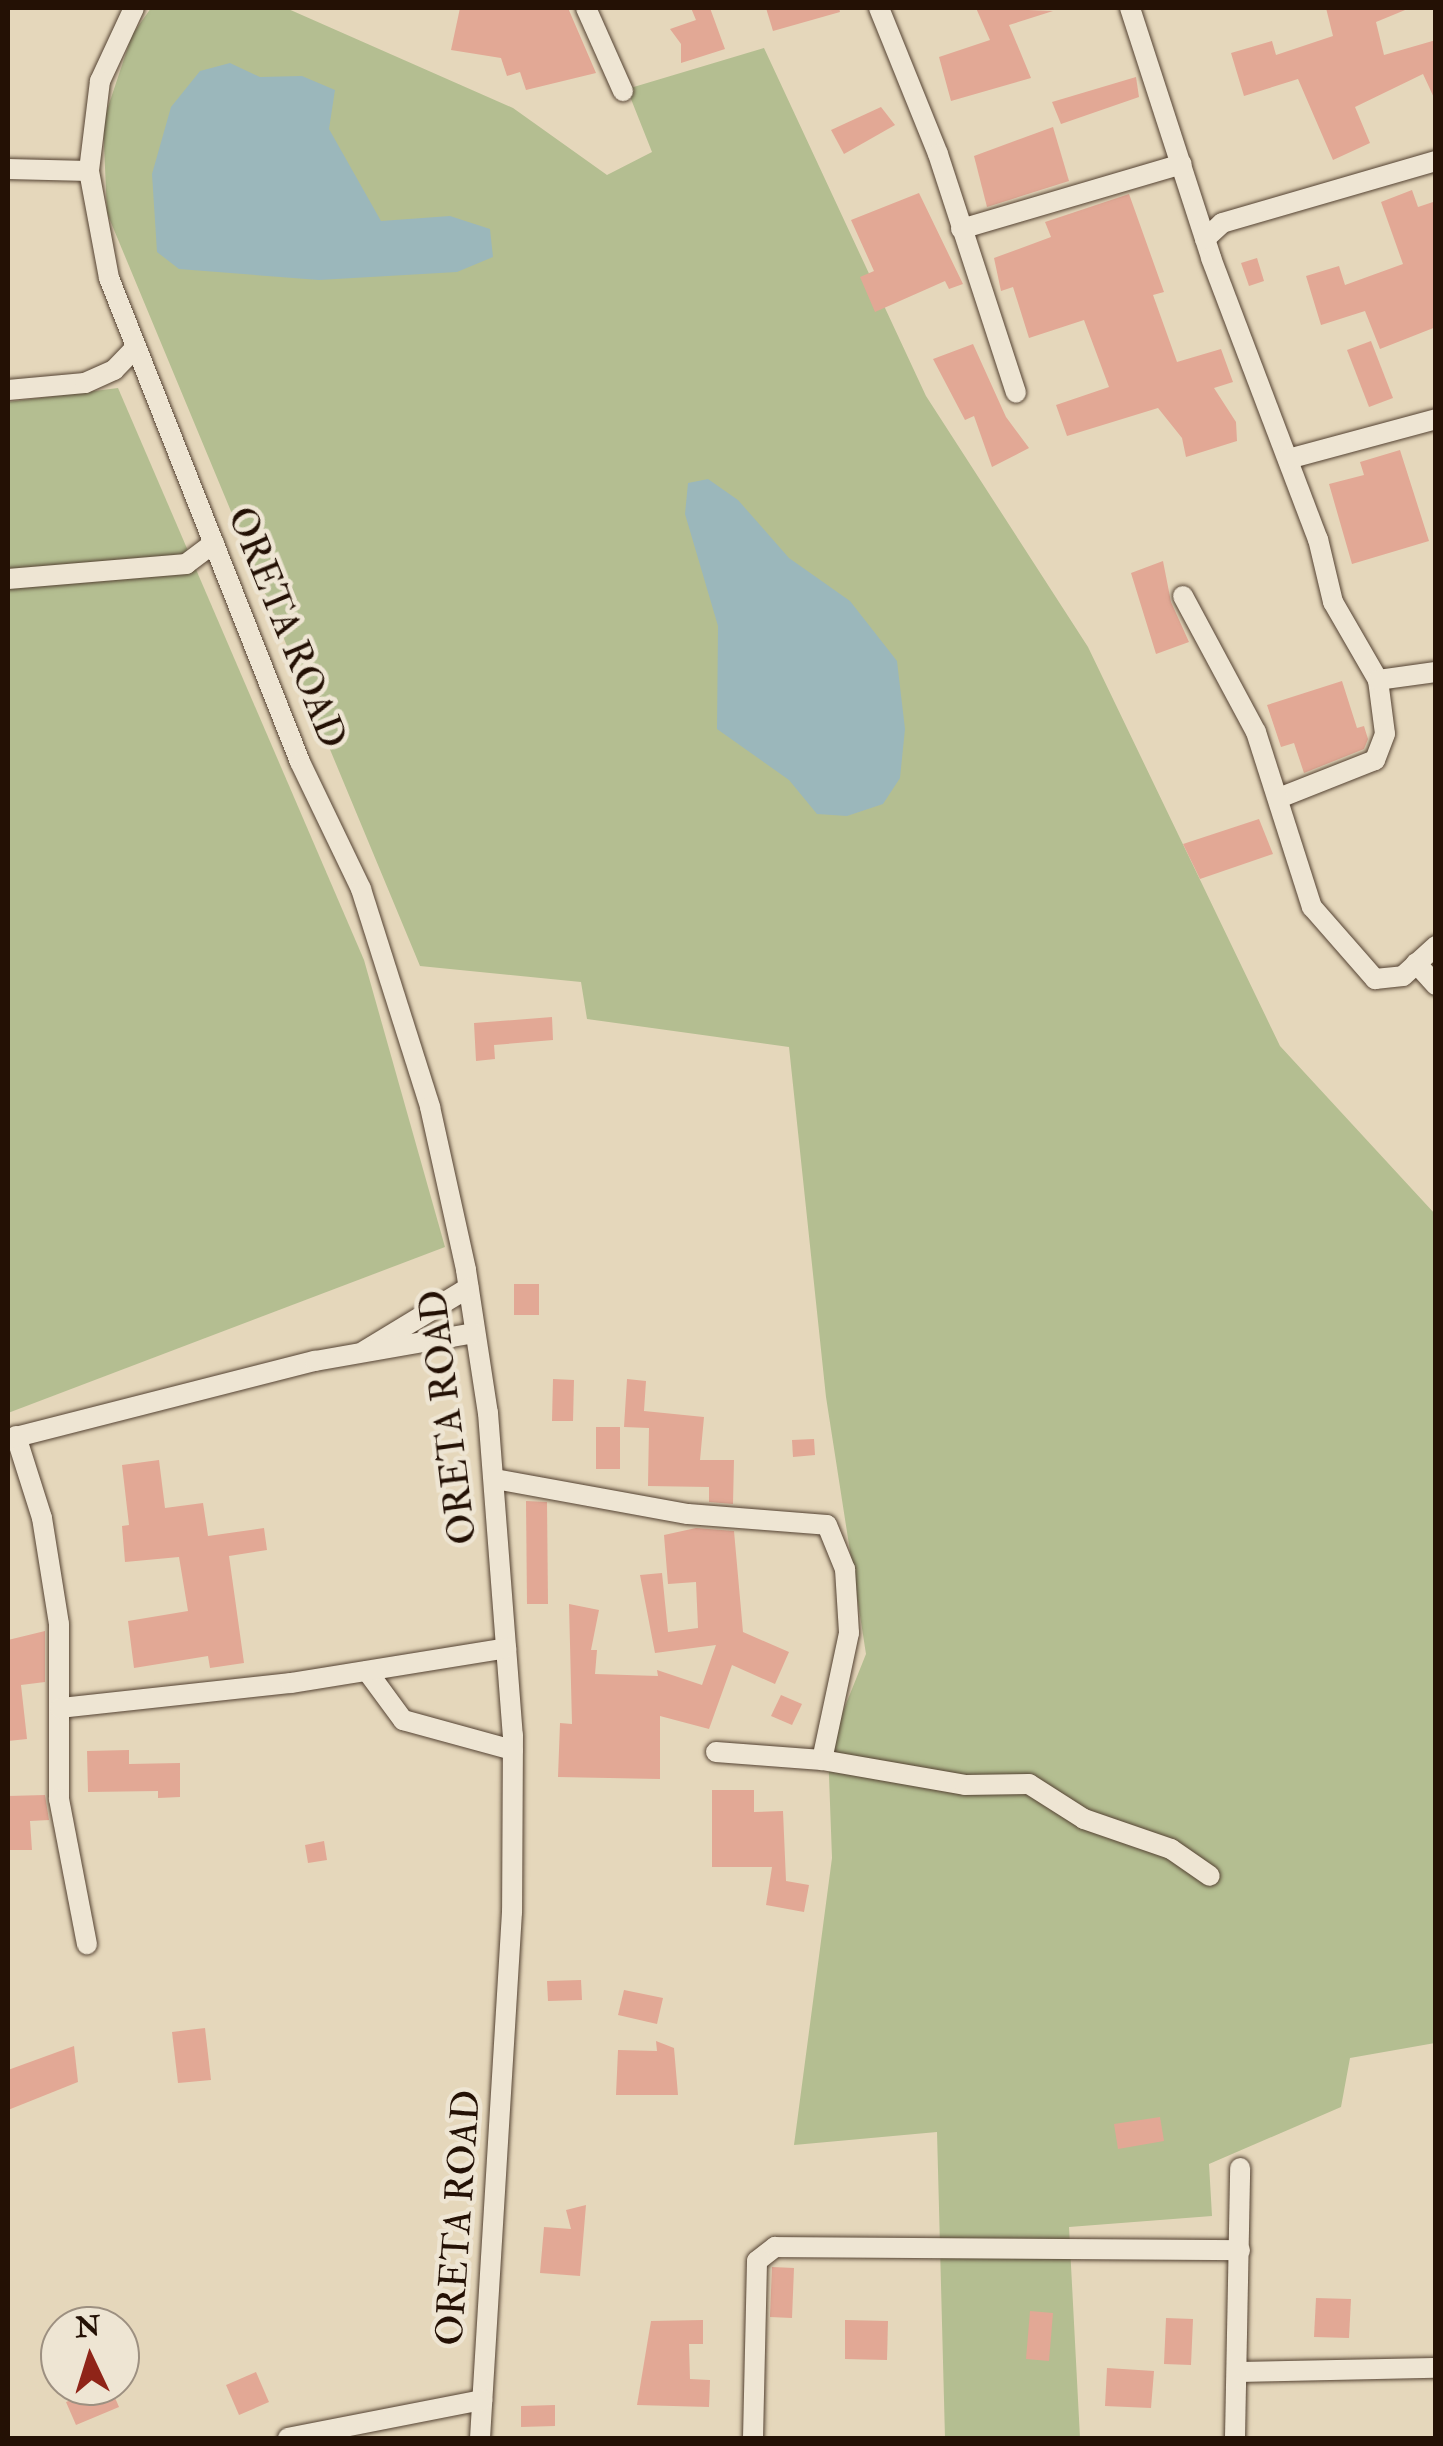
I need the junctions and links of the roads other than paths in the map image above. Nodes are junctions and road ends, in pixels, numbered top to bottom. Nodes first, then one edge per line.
1 (134, 8) edge
2 (586, 8) edge
3 (879, 8) edge
4 (1130, 8) edge
5 (623, 92) dead end
6 (1436, 162) edge
7 (1182, 164) junction
8 (8, 169) edge
9 (88, 170) junction
10 (1196, 210) junction
11 (1222, 223) junction
12 (961, 229) junction
13 (1205, 239) junction
14 (136, 348) junction
15 (8, 390) edge
16 (1016, 393) dead end
17 (1436, 419) edge
18 (1288, 459) junction
19 (214, 543) junction
20 (8, 579) edge
21 (1183, 596) dead end
22 (1436, 672) edge
23 (1378, 680) junction
24 (1279, 798) junction
25 (1436, 946) edge
26 (1416, 964) junction
27 (1436, 985) edge
28 (468, 1288) junction
29 (474, 1333) junction
30 (362, 1352) junction
31 (12, 1438) edge
32 (494, 1479) junction
33 (506, 1648) junction
34 (367, 1671) junction
35 (60, 1708) junction
36 (513, 1750) junction
37 (716, 1752) dead end
38 (822, 1760) junction
39 (1210, 1876) dead end
40 (87, 1944) dead end
41 (1240, 2168) dead end
42 (1240, 2250) junction
43 (1436, 2368) edge
44 (1238, 2372) junction
45 (482, 2400) junction
46 (288, 2438) edge
47 (480, 2438) edge
48 (753, 2438) edge
49 (1235, 2438) edge

1 - 9 street, ORETA ROAD
2 - 5 street
3 - 12 street
4 - 7 street
6 - 11 street
7 - 10 street
7 - 12 street
8 - 9 street
9 - 14 street, ORETA ROAD
10 - 11 street
10 - 13 street
11 - 13 street
12 - 16 street
13 - 18 street
14 - 15 street
14 - 19 street, ORETA ROAD
17 - 18 street
18 - 23 street
19 - 20 street
19 - 28 street, ORETA ROAD
21 - 24 street
22 - 23 street
23 - 24 street
24 - 26 street
25 - 26 street
26 - 27 street
28 - 29 street, ORETA ROAD
28 - 30 street
29 - 30 street
29 - 32 street, ORETA ROAD
30 - 31 street
31 - 35 street
32 - 33 street, ORETA ROAD
32 - 38 street
33 - 34 street
33 - 36 street, ORETA ROAD
34 - 35 street
34 - 36 street
35 - 40 street
36 - 45 street, ORETA ROAD
37 - 38 street
38 - 39 street
41 - 42 street
42 - 44 street
42 - 48 street
43 - 44 street
44 - 49 street
45 - 46 street
45 - 47 street, ORETA ROAD

